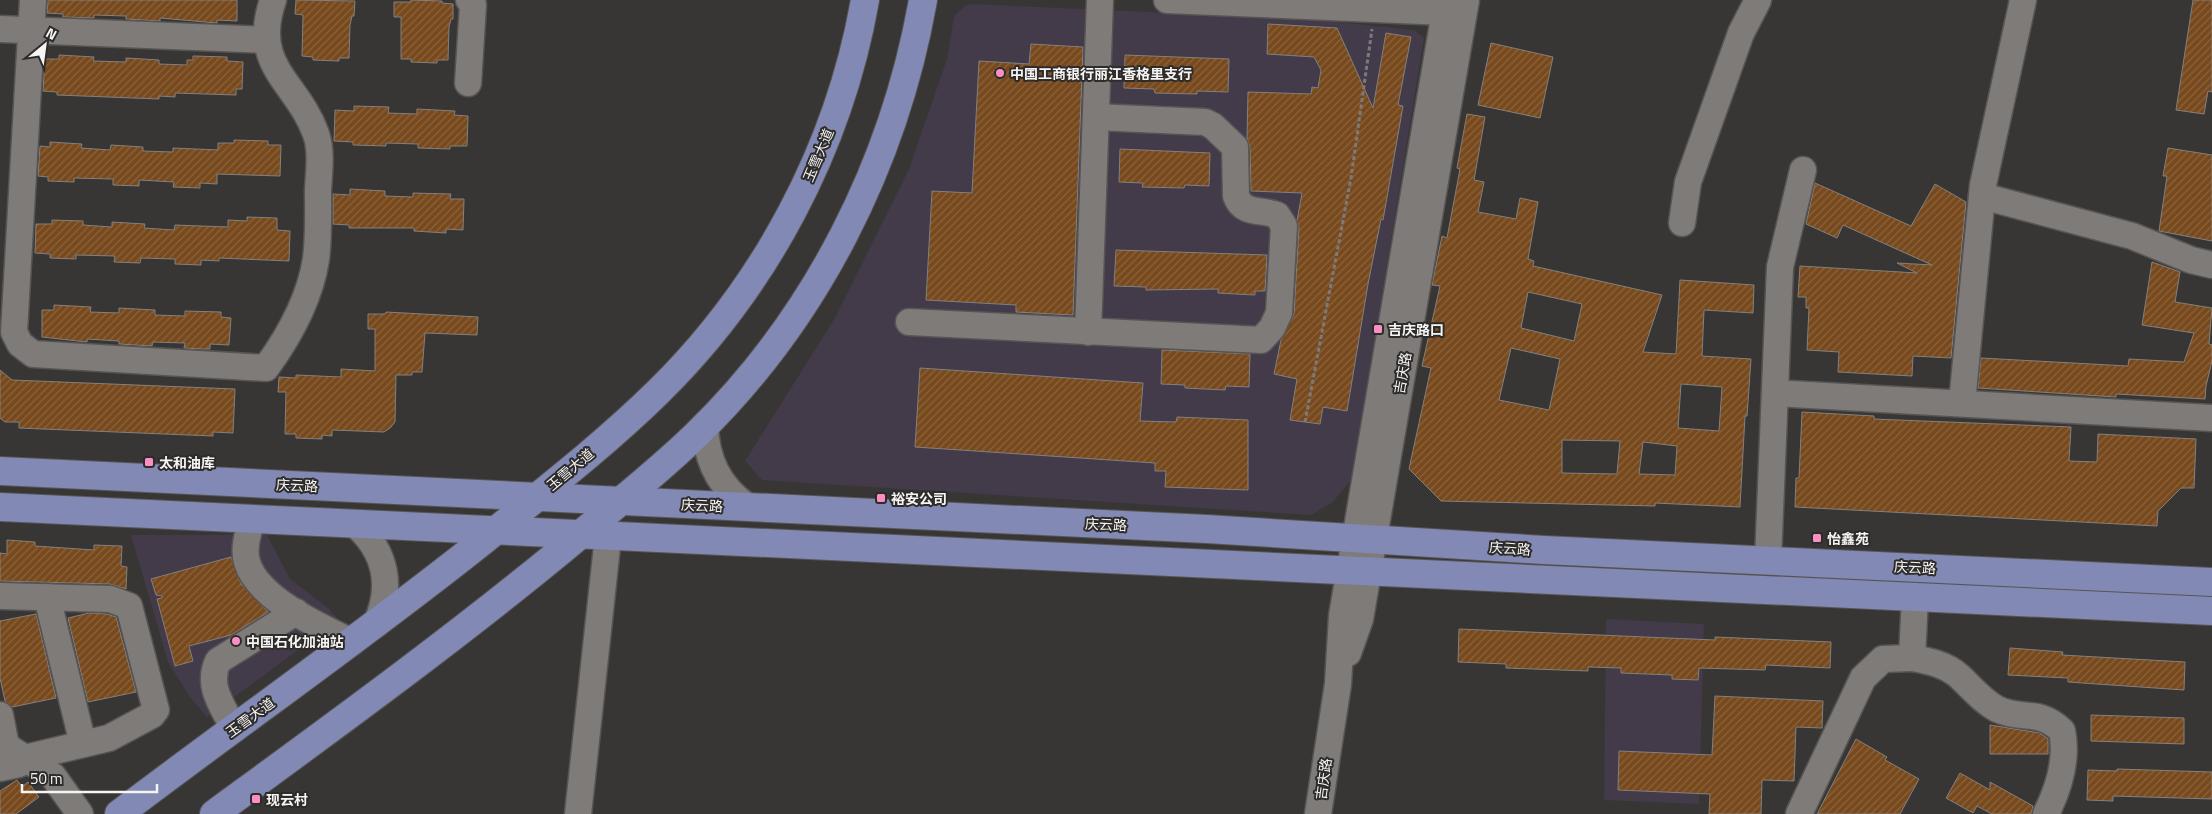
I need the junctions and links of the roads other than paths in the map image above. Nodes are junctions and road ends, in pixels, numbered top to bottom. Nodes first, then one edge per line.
1 (33, 0) edge
2 (274, 0) edge
3 (469, 0) edge
4 (865, 0) edge
5 (922, 0) edge
6 (1100, 0) edge
7 (1167, 0) edge
8 (1758, 0) edge
9 (2023, 0) edge
10 (1242, 2) edge
11 (1453, 4) edge
12 (0, 29) edge
13 (31, 30) junction
14 (267, 40) junction
15 (468, 84) dead end
16 (1096, 117) junction
17 (1802, 170) dead end
18 (1982, 196) junction
19 (1682, 223) dead end
20 (2212, 265) edge
21 (909, 322) dead end
22 (1088, 332) junction
23 (1775, 393) junction
24 (1962, 404) junction
25 (2212, 418) edge
26 (706, 424) junction
27 (0, 471) edge
28 (536, 497) junction
29 (619, 501) junction
30 (0, 507) edge
31 (748, 507) junction
32 (252, 520) junction
33 (356, 525) junction
34 (494, 532) junction
35 (578, 536) junction
36 (608, 537) junction
37 (1364, 539) junction
38 (1768, 560) junction
39 (1359, 572) junction
40 (2212, 582) edge
41 (0, 596) edge
42 (47, 597) junction
43 (1915, 597) junction
44 (2212, 611) edge
45 (296, 612) junction
46 (376, 624) junction
47 (352, 642) junction
48 (1912, 658) junction
49 (0, 715) edge
50 (234, 729) junction
51 (83, 744) junction
52 (25, 758) junction
53 (0, 768) edge
54 (80, 814) edge
55 (119, 814) edge
56 (214, 814) edge
57 (578, 814) edge
58 (1318, 814) edge
59 (1799, 814) edge
60 (2046, 814) edge

1 - 13 street
2 - 14 street
3 - 15 street
4 - 28 main road, 玉雪大道
5 - 26 main road
6 - 16 street
7 - 10 street
8 - 19 street
9 - 18 street
10 - 11 street
11 - 37 street, 吉庆路
12 - 13 street
13 - 14 street
13 - 14 street
16 - 22 street
16 - 22 street
17 - 23 street
18 - 20 street
18 - 24 street
21 - 22 street
23 - 24 street
23 - 38 street
24 - 25 street
26 - 29 main road
26 - 31 street
27 - 28 main road, 庆云路
28 - 29 main road, 庆云路
28 - 34 main road, 玉雪大道
29 - 31 main road, 庆云路
29 - 35 main road
30 - 32 main road
31 - 37 main road, 庆云路
32 - 33 main road
32 - 45 street
33 - 34 main road
33 - 46 street
34 - 35 main road
34 - 46 main road, 玉雪大道
35 - 36 main road
35 - 56 main road
36 - 39 main road
36 - 57 street
37 - 38 main road, 庆云路
37 - 39 street, 吉庆路
38 - 40 main road, 庆云路
39 - 43 main road
39 - 58 street, 吉庆路
41 - 42 street
42 - 51 street
42 - 51 street
43 - 44 main road
43 - 48 street
45 - 47 street
45 - 50 street
46 - 47 main road, 玉雪大道
47 - 50 main road, 玉雪大道
48 - 59 street
48 - 60 street
49 - 52 street
50 - 55 main road, 玉雪大道
51 - 52 street
52 - 53 street
52 - 54 street

